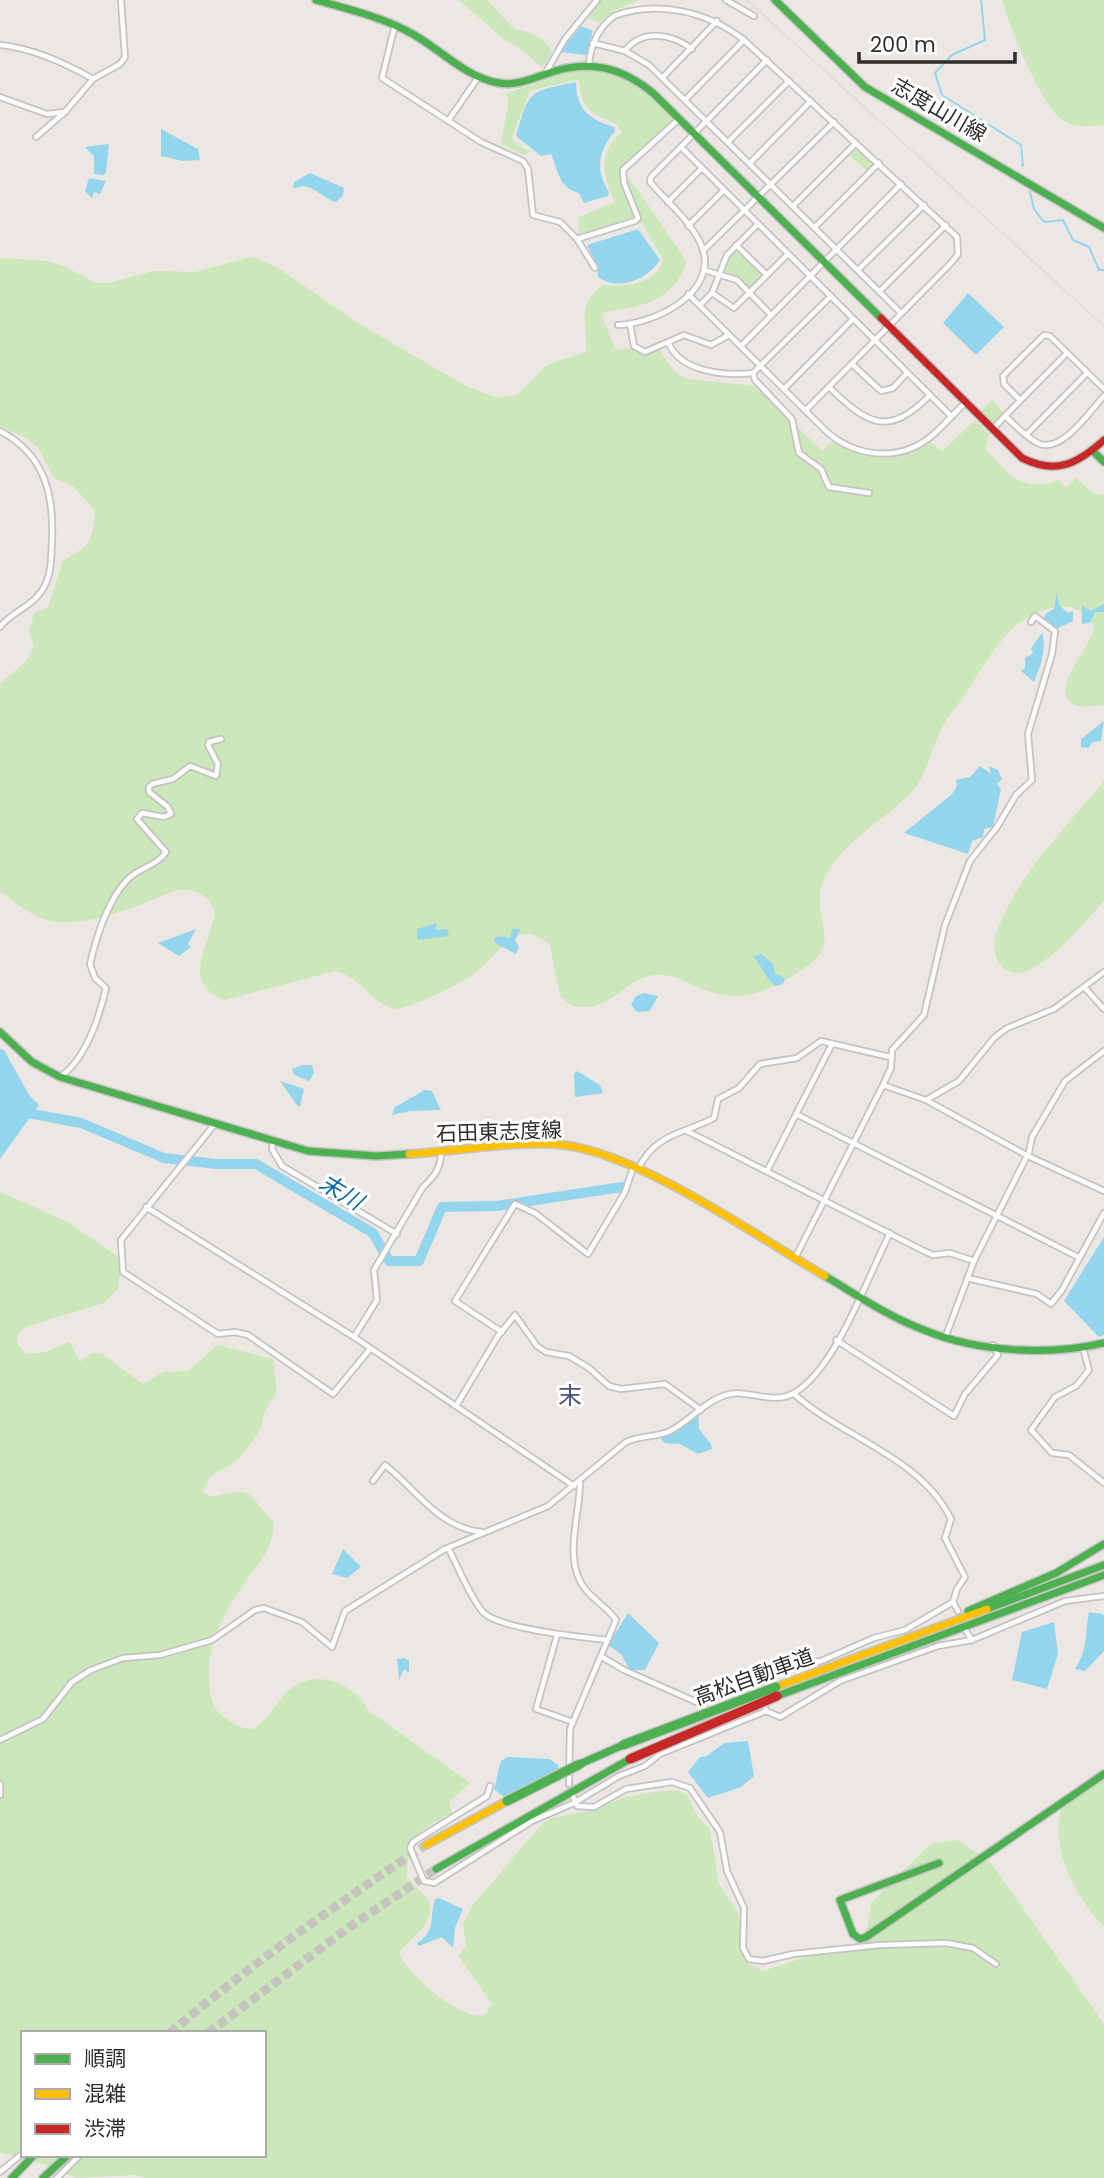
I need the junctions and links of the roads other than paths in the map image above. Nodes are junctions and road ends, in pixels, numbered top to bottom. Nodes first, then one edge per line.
1 (121, 0) edge
2 (316, 0) edge
3 (597, 0) edge
4 (726, 0) edge
5 (775, 0) edge
6 (754, 16) dead end
7 (717, 21) junction
8 (395, 25) junction
9 (744, 40) junction
10 (593, 43) junction
11 (0, 45) edge
12 (692, 49) junction
13 (625, 51) junction
14 (766, 60) junction
15 (589, 63) junction
16 (546, 73) junction
17 (479, 76) junction
18 (663, 77) junction
19 (93, 79) junction
20 (789, 81) junction
21 (0, 97) edge
22 (685, 99) junction
23 (811, 102) junction
24 (65, 112) junction
25 (679, 119) junction
26 (707, 120) junction
27 (448, 121) junction
28 (834, 122) junction
29 (694, 134) junction
30 (36, 137) dead end
31 (728, 142) junction
32 (856, 142) junction
33 (681, 147) junction
34 (750, 163) junction
35 (879, 163) junction
36 (702, 168) junction
37 (901, 184) junction
38 (772, 185) junction
39 (724, 190) junction
40 (758, 199) junction
41 (668, 202) junction
42 (924, 205) junction
43 (793, 206) junction
44 (746, 212) junction
45 (758, 224) junction
46 (946, 225) junction
47 (688, 226) junction
48 (815, 227) junction
49 (1104, 228) edge
50 (576, 239) junction
51 (736, 245) junction
52 (836, 249) junction
53 (703, 251) junction
54 (788, 254) junction
55 (823, 263) junction
56 (595, 268) dead end
57 (704, 270) junction
58 (858, 270) junction
59 (720, 274) junction
60 (766, 275) junction
61 (810, 275) junction
62 (751, 291) junction
63 (880, 291) junction
64 (712, 293) junction
65 (688, 294) junction
66 (831, 296) junction
67 (700, 305) junction
68 (901, 313) junction
69 (771, 315) junction
70 (853, 318) junction
71 (618, 324) dead end
72 (630, 324) junction
73 (888, 326) junction
74 (729, 335) junction
75 (875, 340) junction
76 (669, 344) junction
77 (741, 346) junction
78 (1067, 354) junction
79 (852, 363) junction
80 (761, 367) junction
81 (753, 373) junction
82 (907, 373) junction
83 (1087, 373) junction
84 (829, 387) junction
85 (783, 388) junction
86 (1104, 389) edge
87 (930, 395) junction
88 (1104, 396) edge
89 (1020, 400) junction
90 (965, 403) junction
91 (806, 410) junction
92 (951, 416) junction
93 (1005, 416) junction
94 (0, 430) edge
95 (992, 430) junction
96 (1026, 435) junction
97 (1104, 440) edge
98 (1093, 450) junction
99 (1104, 462) edge
100 (869, 493) dead end
101 (1031, 622) dead end
102 (0, 627) edge
103 (221, 739) dead end
104 (1104, 972) edge
105 (1085, 988) junction
106 (1104, 1009) edge
107 (0, 1032) edge
108 (832, 1044) junction
109 (1104, 1051) edge
110 (890, 1057) junction
111 (60, 1077) junction
112 (883, 1086) junction
113 (926, 1100) junction
114 (796, 1114) junction
115 (214, 1125) junction
116 (687, 1131) junction
117 (273, 1142) junction
118 (854, 1143) junction
119 (441, 1151) junction
120 (1028, 1156) junction
121 (635, 1168) junction
122 (767, 1171) junction
123 (1104, 1191) edge
124 (825, 1201) junction
125 (146, 1207) junction
126 (1104, 1213) edge
127 (997, 1216) junction
128 (890, 1233) junction
129 (397, 1234) junction
130 (1078, 1257) junction
131 (795, 1258) junction
132 (974, 1261) junction
133 (967, 1278) junction
134 (861, 1297) junction
135 (502, 1332) junction
136 (354, 1337) junction
137 (945, 1338) junction
138 (836, 1340) junction
139 (1104, 1343) edge
140 (992, 1344) junction
141 (1083, 1347) junction
142 (370, 1349) junction
143 (794, 1394) junction
144 (456, 1406) junction
145 (701, 1410) junction
146 (373, 1481) dead end
147 (1104, 1483) edge
148 (577, 1484) junction
149 (486, 1532) junction
150 (1104, 1544) edge
151 (448, 1548) junction
152 (1104, 1566) edge
153 (1104, 1575) edge
154 (1104, 1580) edge
155 (1058, 1593) junction
156 (1104, 1596) edge
157 (953, 1602) junction
158 (1002, 1604) junction
159 (958, 1611) dead end
160 (977, 1614) junction
161 (967, 1630) dead end
162 (557, 1634) junction
163 (607, 1640) junction
164 (972, 1640) junction
165 (602, 1657) junction
166 (776, 1691) junction
167 (766, 1711) junction
168 (573, 1722) junction
169 (716, 1730) junction
170 (0, 1740) edge
171 (1104, 1774) edge
172 (0, 1784) edge
173 (569, 1784) dead end
174 (490, 1786) dead end
175 (0, 1795) edge
176 (573, 1796) dead end
177 (574, 1803) junction
178 (426, 1845) tunnel mouth
179 (939, 1863) dead end
180 (436, 1870) tunnel mouth
181 (996, 1964) dead end
182 (21, 2155) edge
183 (32, 2157) edge
184 (66, 2157) edge
185 (78, 2157) edge
186 (0, 2172) edge
187 (12, 2178) edge
188 (43, 2178) edge
189 (57, 2178) edge

1 - 19 street
2 - 8 main road
3 - 16 street
4 - 6 street
5 - 49 main road, 志度山川線
7 - 9 street
7 - 10 street
7 - 12 street
8 - 17 main road
8 - 27 street
9 - 14 street
9 - 22 street
10 - 13 street
10 - 15 street
11 - 19 street
12 - 13 street
12 - 18 street
13 - 18 street
14 - 20 street
14 - 26 street
15 - 16 main road
15 - 25 main road
16 - 17 main road
17 - 27 street
18 - 22 street
19 - 24 street
20 - 23 street
20 - 31 street
21 - 24 street
22 - 26 street
23 - 28 street
23 - 34 street
24 - 30 street
25 - 29 main road
25 - 50 street
26 - 29 street
26 - 31 street
27 - 50 street
28 - 32 street
28 - 38 street
29 - 33 street
29 - 40 main road
31 - 34 street
32 - 35 street
32 - 43 street
33 - 36 street
33 - 41 street
34 - 38 street
35 - 37 street
35 - 48 street
36 - 39 street
36 - 41 street
37 - 42 street
37 - 52 street
38 - 40 street
38 - 43 street
39 - 44 street
39 - 47 street
40 - 44 street
40 - 55 main road
41 - 47 street
42 - 46 street
42 - 58 street
43 - 48 street
44 - 45 street
44 - 53 street
45 - 51 street
45 - 54 street
46 - 63 street
46 - 68 street
47 - 53 street
48 - 52 street
50 - 56 street
51 - 59 street
51 - 60 street
52 - 55 street
52 - 58 street
53 - 57 street
54 - 60 street
54 - 61 street
55 - 61 street
55 - 73 main road
57 - 59 street
57 - 65 street
58 - 63 street
59 - 62 street
59 - 64 street
60 - 62 street
61 - 66 street
61 - 69 street
62 - 64 street
62 - 69 street
63 - 68 street
64 - 67 street
65 - 67 street
65 - 72 street
66 - 70 street
66 - 80 street
67 - 74 street
68 - 73 street
69 - 77 street
70 - 75 street
70 - 85 street
71 - 72 street
72 - 76 street
73 - 75 street
73 - 90 main road
74 - 76 street
74 - 77 street
75 - 79 street
75 - 82 street
76 - 81 street
77 - 80 street
78 - 83 street
78 - 89 street
78 - 89 street
79 - 82 street
79 - 84 street
80 - 81 street
80 - 85 street
81 - 100 street
82 - 87 street
83 - 86 street
83 - 96 street
84 - 87 street
84 - 91 street
85 - 91 street
87 - 92 street
88 - 96 street
89 - 93 street
90 - 92 street
90 - 95 main road
91 - 92 street
93 - 95 street
93 - 96 street
94 - 102 street
95 - 98 main road
97 - 98 main road
98 - 99 main road
101 - 110 street
103 - 111 street
104 - 105 street
105 - 106 street
105 - 113 street
107 - 111 main road, 石田東志度線
108 - 110 street
108 - 114 street
108 - 116 street
109 - 120 street
110 - 112 street
111 - 115 main road, 石田東志度線
112 - 113 street
112 - 118 street
113 - 120 street
114 - 118 street
114 - 122 street
115 - 117 main road, 石田東志度線
115 - 125 street
116 - 121 street
116 - 122 street
117 - 119 main road, 石田東志度線
117 - 129 street
118 - 124 street
118 - 127 street
119 - 121 main road, 石田東志度線
119 - 129 street
120 - 123 street
120 - 127 street
121 - 131 main road, 石田東志度線
121 - 135 street
122 - 124 street
124 - 128 street
124 - 131 street
125 - 136 street
125 - 142 street
126 - 130 street
127 - 130 street
127 - 132 street
128 - 132 street
128 - 134 street
129 - 136 street
130 - 133 street
131 - 134 main road, 石田東志度線
132 - 133 street
133 - 137 street
134 - 137 main road, 石田東志度線
134 - 138 street
135 - 144 street
135 - 145 street
136 - 142 street
137 - 140 main road, 石田東志度線
138 - 140 street
138 - 143 street
139 - 141 main road, 石田東志度線
140 - 141 main road, 石田東志度線
141 - 147 street
142 - 144 street
143 - 145 street
143 - 157 street
144 - 148 street
145 - 148 street
146 - 149 street
148 - 149 street
148 - 163 street
149 - 151 street
150 - 158 main road
151 - 162 street
151 - 170 street
152 - 158 main road, 高松自動車道
153 - 155 main road, 高松自動車道
154 - 155 main road
155 - 158 main road, 高松自動車道
156 - 164 street
157 - 159 street
157 - 167 street
158 - 160 main road
158 - 160 main road, 高松自動車道
160 - 166 main road, 高松自動車道
160 - 166 main road, 高松自動車道
161 - 164 street
162 - 163 street
162 - 168 street
163 - 165 street
164 - 167 street
165 - 168 street
165 - 169 street
166 - 178 main road, 高松自動車道, bridge
166 - 180 main road, 高松自動車道, bridge
167 - 169 street
168 - 173 street
169 - 177 street
171 - 179 main road
172 - 175 street
174 - 177 street
176 - 177 street
177 - 181 street
182 - 186 street
183 - 187 main road
184 - 188 main road
185 - 189 street

